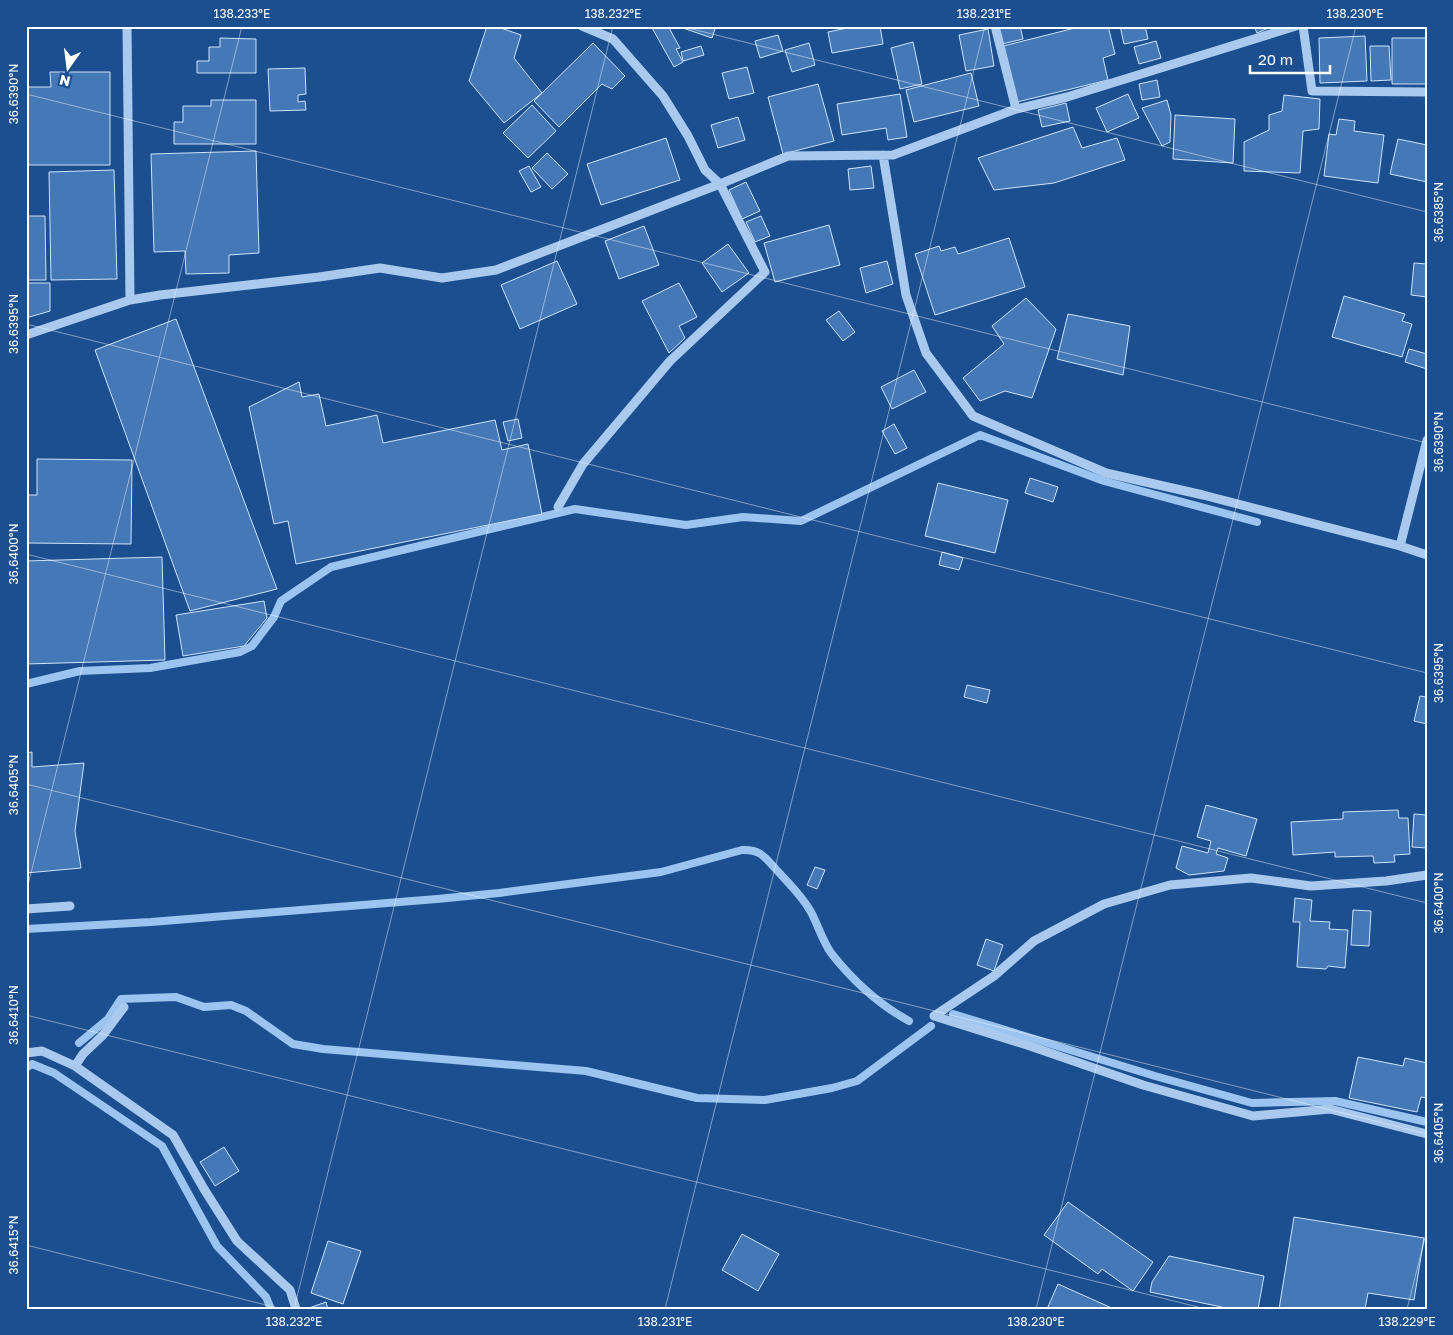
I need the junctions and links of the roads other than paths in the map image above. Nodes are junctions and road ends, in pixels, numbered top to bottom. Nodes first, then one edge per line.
1 (127, 26) edge
2 (582, 26) edge
3 (995, 26) edge
4 (1296, 26) edge
5 (1303, 26) edge
6 (1427, 92) edge
7 (1016, 109) junction
8 (883, 155) junction
9 (720, 184) junction
10 (130, 300) junction
11 (26, 335) edge
12 (1427, 440) edge
13 (558, 507) dead end
14 (1400, 546) junction
15 (1427, 555) edge
16 (1427, 874) edge
17 (70, 906) dead end
18 (26, 909) edge
19 (124, 1007) dead end
20 (26, 1053) edge
21 (75, 1066) junction
22 (1427, 1134) edge
23 (296, 1309) edge

1 - 10 street
2 - 9 street
3 - 7 street
4 - 7 street
5 - 6 street
7 - 8 street
8 - 9 street
8 - 14 street
9 - 10 street
9 - 13 street
10 - 11 street
12 - 14 street
14 - 15 street
16 - 22 street
17 - 18 street
19 - 21 street
20 - 21 street
21 - 23 street

